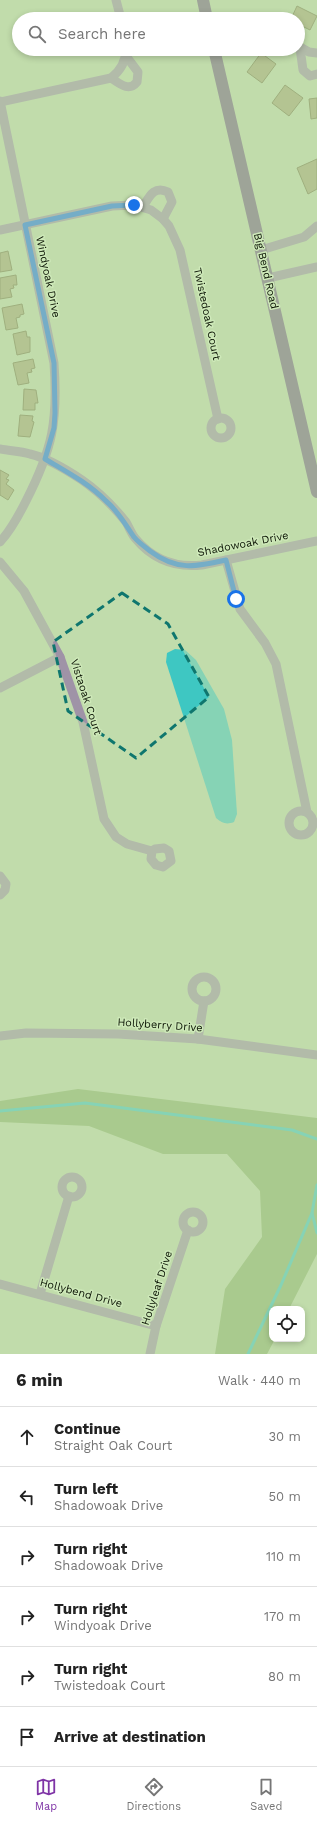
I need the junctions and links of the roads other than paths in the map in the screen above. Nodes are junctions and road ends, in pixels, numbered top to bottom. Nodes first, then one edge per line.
1 (116, 0) edge
2 (202, 0) edge
3 (119, 12) edge
4 (205, 12) edge
5 (305, 50) edge
6 (317, 53) edge
7 (124, 56) edge
8 (128, 56) edge
9 (216, 56) edge
10 (301, 56) edge
11 (317, 74) edge
12 (111, 78) junction
13 (0, 101) edge
14 (143, 207) junction
15 (163, 219) junction
16 (25, 225) junction
17 (317, 226) edge
18 (0, 230) edge
19 (261, 250) junction
20 (317, 266) edge
21 (268, 278) junction
22 (218, 419) dead end
23 (0, 449) edge
24 (45, 459) junction
25 (317, 492) edge
26 (317, 541) edge
27 (0, 542) edge
28 (226, 560) junction
29 (0, 562) edge
30 (60, 657) junction
31 (0, 688) edge
32 (307, 812) dead end
33 (152, 851) dead end
34 (0, 876) edge
35 (0, 896) edge
36 (204, 1001) dead end
37 (0, 1036) edge
38 (198, 1039) junction
39 (317, 1055) edge
40 (69, 1196) dead end
41 (188, 1230) dead end
42 (0, 1284) edge
43 (40, 1294) junction
44 (156, 1326) junction
45 (150, 1354) edge

1 - 3 street
2 - 4 main road
5 - 6 street
7 - 12 street
8 - 12 street
9 - 19 main road, Big Bend Road
10 - 11 street
12 - 13 street
13 - 16 street, Windyoak Drive
14 - 15 street, Twistedoak Court
14 - 15 street
14 - 16 street, Twistedoak Court
15 - 22 street, Twistedoak Court
16 - 18 street, Twistedoak Court
16 - 24 street, Windyoak Drive
17 - 19 street
19 - 21 main road, Big Bend Road
20 - 21 street
21 - 25 main road, Big Bend Road
23 - 24 street, Shadowoak Drive
24 - 27 street, Windyoak Drive
24 - 28 street, Shadowoak Drive
26 - 28 street, Shadowoak Drive
28 - 32 street
29 - 30 street, Vistaoak Court
30 - 31 street
30 - 33 street, Vistaoak Court
34 - 35 street
36 - 38 street
37 - 38 street, Hollyberry Drive
38 - 39 street, Hollyberry Drive
40 - 43 street
41 - 44 street, Hollyleaf Drive
42 - 43 street, Hollybend Drive
43 - 44 street, Hollybend Drive
44 - 45 street, Hollyleaf Drive

